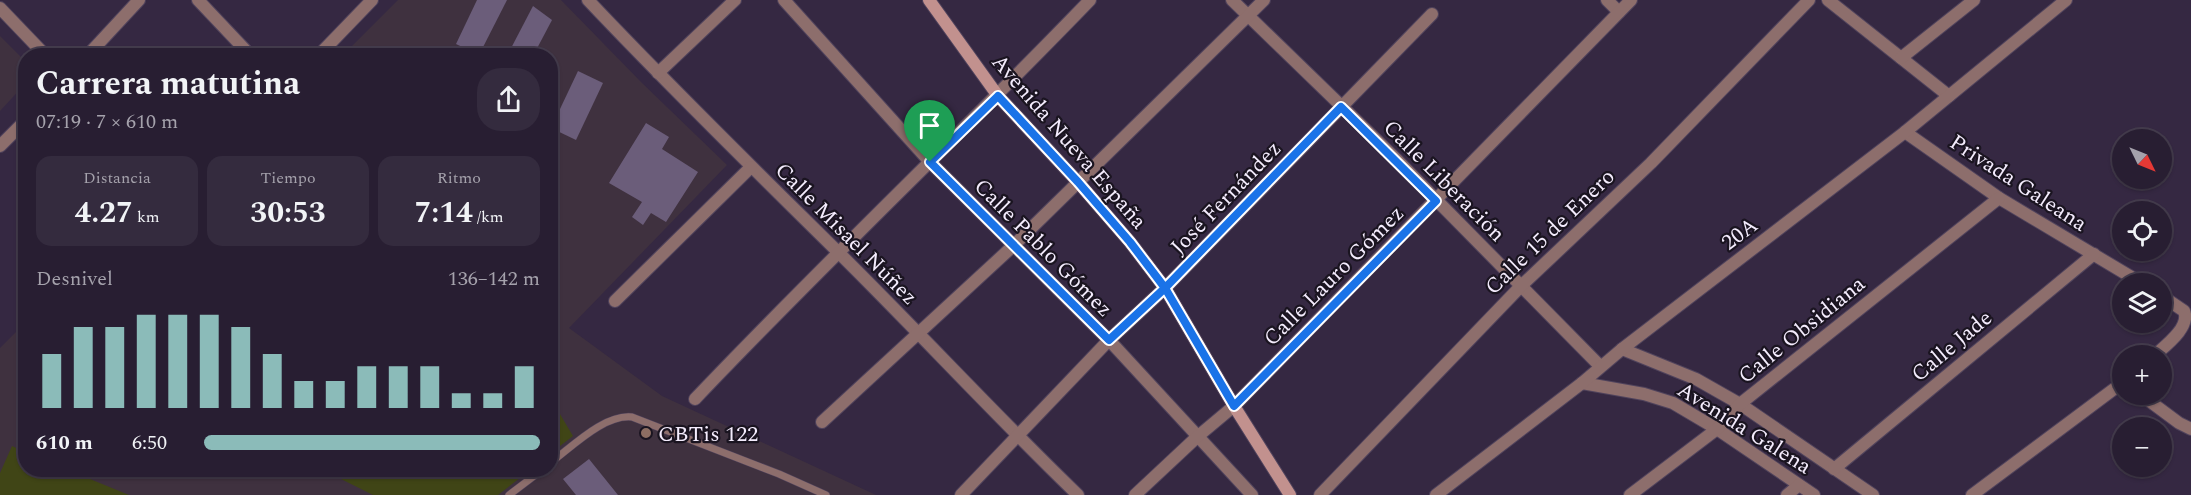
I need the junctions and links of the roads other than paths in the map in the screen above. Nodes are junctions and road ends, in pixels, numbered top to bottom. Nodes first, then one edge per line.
1 (139, 0) edge
2 (198, 0) edge
3 (372, 0) edge
4 (588, 0) edge
5 (735, 0) edge
6 (784, 0) edge
7 (929, 0) edge
8 (1090, 0) edge
9 (1232, 0) edge
10 (1264, 0) edge
11 (1607, 0) edge
12 (1631, 0) edge
13 (1809, 0) edge
14 (1828, 0) edge
15 (1974, 0) edge
16 (2066, 0) edge
17 (0, 8) edge
18 (1619, 12) junction
19 (1432, 15) dead end
20 (1248, 16) junction
21 (38, 48) edge
22 (94, 48) edge
23 (243, 48) edge
24 (326, 48) edge
25 (1901, 58) junction
26 (658, 73) junction
27 (998, 96) junction
28 (1949, 96) junction
29 (1341, 107) junction
30 (18, 128) edge
31 (1905, 132) junction
32 (0, 146) edge
33 (930, 162) junction
34 (751, 167) junction
35 (1078, 182) junction
36 (1999, 198) junction
37 (1436, 201) junction
38 (1013, 246) junction
39 (838, 252) junction
40 (2094, 254) junction
41 (2125, 273) edge
42 (1521, 286) junction
43 (1165, 288) junction
44 (615, 301) dead end
45 (2172, 303) edge
46 (919, 334) junction
47 (1109, 340) junction
48 (2166, 345) edge
49 (1622, 349) junction
50 (1600, 366) junction
51 (1582, 383) junction
52 (2112, 390) edge
53 (695, 399) dead end
54 (1740, 404) junction
55 (2155, 405) edge
56 (1234, 406) junction
57 (822, 422) dead end
58 (1717, 429) junction
59 (2191, 429) edge
60 (1017, 436) junction
61 (1197, 437) junction
62 (558, 457) edge
63 (1834, 469) junction
64 (533, 477) edge
65 (1799, 484) junction
66 (509, 495) edge
67 (826, 495) edge
68 (961, 495) edge
69 (1078, 495) edge
70 (1135, 495) edge
71 (1252, 495) edge
72 (1290, 495) edge
73 (1320, 495) edge
74 (1436, 495) edge
75 (1630, 495) edge
76 (1787, 495) edge
77 (1814, 495) edge
78 (1873, 495) edge
79 (1972, 495) edge

1 - 22 street
2 - 23 street
3 - 24 street
4 - 26 street, Calle Misael Núñez
5 - 26 street
6 - 33 street, Calle Pablo Gómez
7 - 27 main road, Avenida Nueva España
8 - 27 street
9 - 20 street, Calle Liberación
10 - 20 street
11 - 18 street
12 - 18 street, Calle Lauro Gómez
13 - 42 street, Calle 15 de Enero
14 - 25 street
15 - 25 street
16 - 28 street, 20A
17 - 21 street
18 - 37 street, Calle Lauro Gómez
19 - 29 street, José Fernández
20 - 29 street, Calle Liberación
20 - 35 street
25 - 28 street
26 - 34 street, Calle Misael Núñez
27 - 33 street
27 - 35 main road, Avenida Nueva España
28 - 31 street, 20A
29 - 37 street, Calle Liberación
29 - 43 street, José Fernández
30 - 32 street
31 - 36 street, Privada Galeana
31 - 49 street, 20A
33 - 38 street, Calle Pablo Gómez
33 - 39 street
34 - 39 street, Calle Misael Núñez
34 - 44 street
35 - 38 street
35 - 43 main road, Avenida Nueva España
36 - 40 street, Privada Galeana
36 - 54 street, Calle Obsidiana
37 - 42 street, Calle Liberación
37 - 56 street, Calle Lauro Gómez
38 - 46 street
38 - 47 street, Calle Pablo Gómez
39 - 46 street, Calle Misael Núñez
39 - 53 street
40 - 41 street, Privada Galeana
40 - 63 street, Calle Jade
42 - 50 street, Calle Liberación
42 - 73 street, Calle 15 de Enero
43 - 47 street, José Fernández
43 - 56 main road, Avenida Nueva España
45 - 48 street
46 - 57 street
46 - 60 street, Calle Misael Núñez
47 - 60 street, José Fernández
47 - 61 street, Calle Pablo Gómez
49 - 50 street, 20A
49 - 54 street, Avenida Galena
50 - 51 street, 20A
51 - 58 street, Avenida Galena
51 - 74 street, 20A
52 - 79 street
54 - 58 street, Calle Obsidiana
54 - 63 street, Avenida Galena
55 - 59 street
56 - 61 street, Calle Lauro Gómez
56 - 72 main road, Avenida Nueva España
58 - 65 street, Avenida Galena
58 - 75 street, Calle Obsidiana
60 - 68 street, José Fernández
60 - 69 street, Calle Misael Núñez
61 - 70 street, Calle Lauro Gómez
61 - 71 street, Calle Pablo Gómez
62 - 67 lane
63 - 78 street, Avenida Galena
64 - 66 lane
65 - 76 street
65 - 77 street, Avenida Galena

